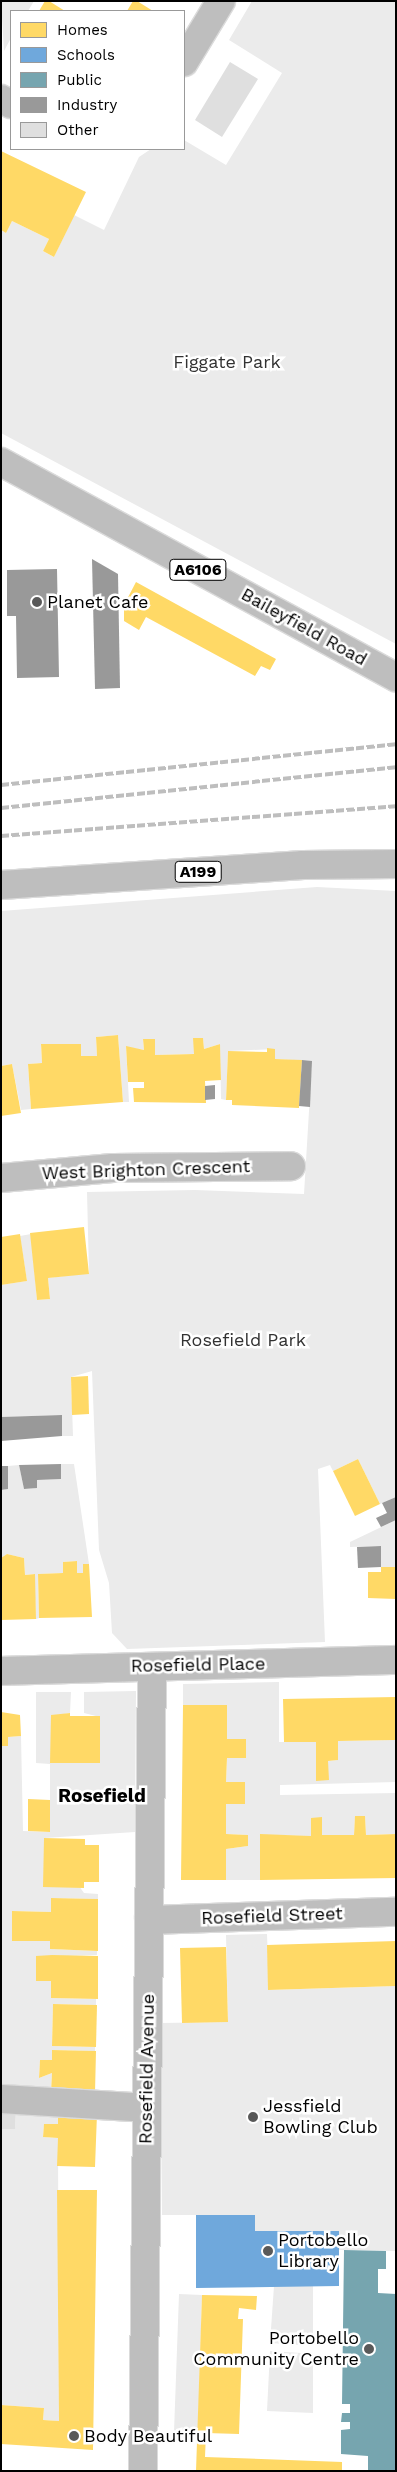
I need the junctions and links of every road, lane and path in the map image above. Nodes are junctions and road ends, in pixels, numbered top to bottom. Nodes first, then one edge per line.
1 (221, 1) edge
2 (185, 60) edge
3 (1, 462) edge
4 (396, 677) edge
5 (396, 864) edge
6 (1, 885) edge
7 (291, 1166) dead end
8 (1, 1178) edge
9 (396, 1660) edge
10 (152, 1667) junction
11 (1, 1671) edge
12 (396, 1912) edge
13 (149, 1920) junction
14 (1, 2099) edge
15 (147, 2108) junction
16 (143, 2471) edge

1 - 2 street
3 - 4 street, Baileyfield Road / A6106
5 - 6 street, A199
7 - 8 street, West Brighton Crescent
9 - 10 street, Rosefield Place
10 - 11 street, Rosefield Place
10 - 13 street, Rosefield Avenue
12 - 13 street, Rosefield Street
13 - 15 street, Rosefield Avenue
14 - 15 street
15 - 16 street, Rosefield Avenue

